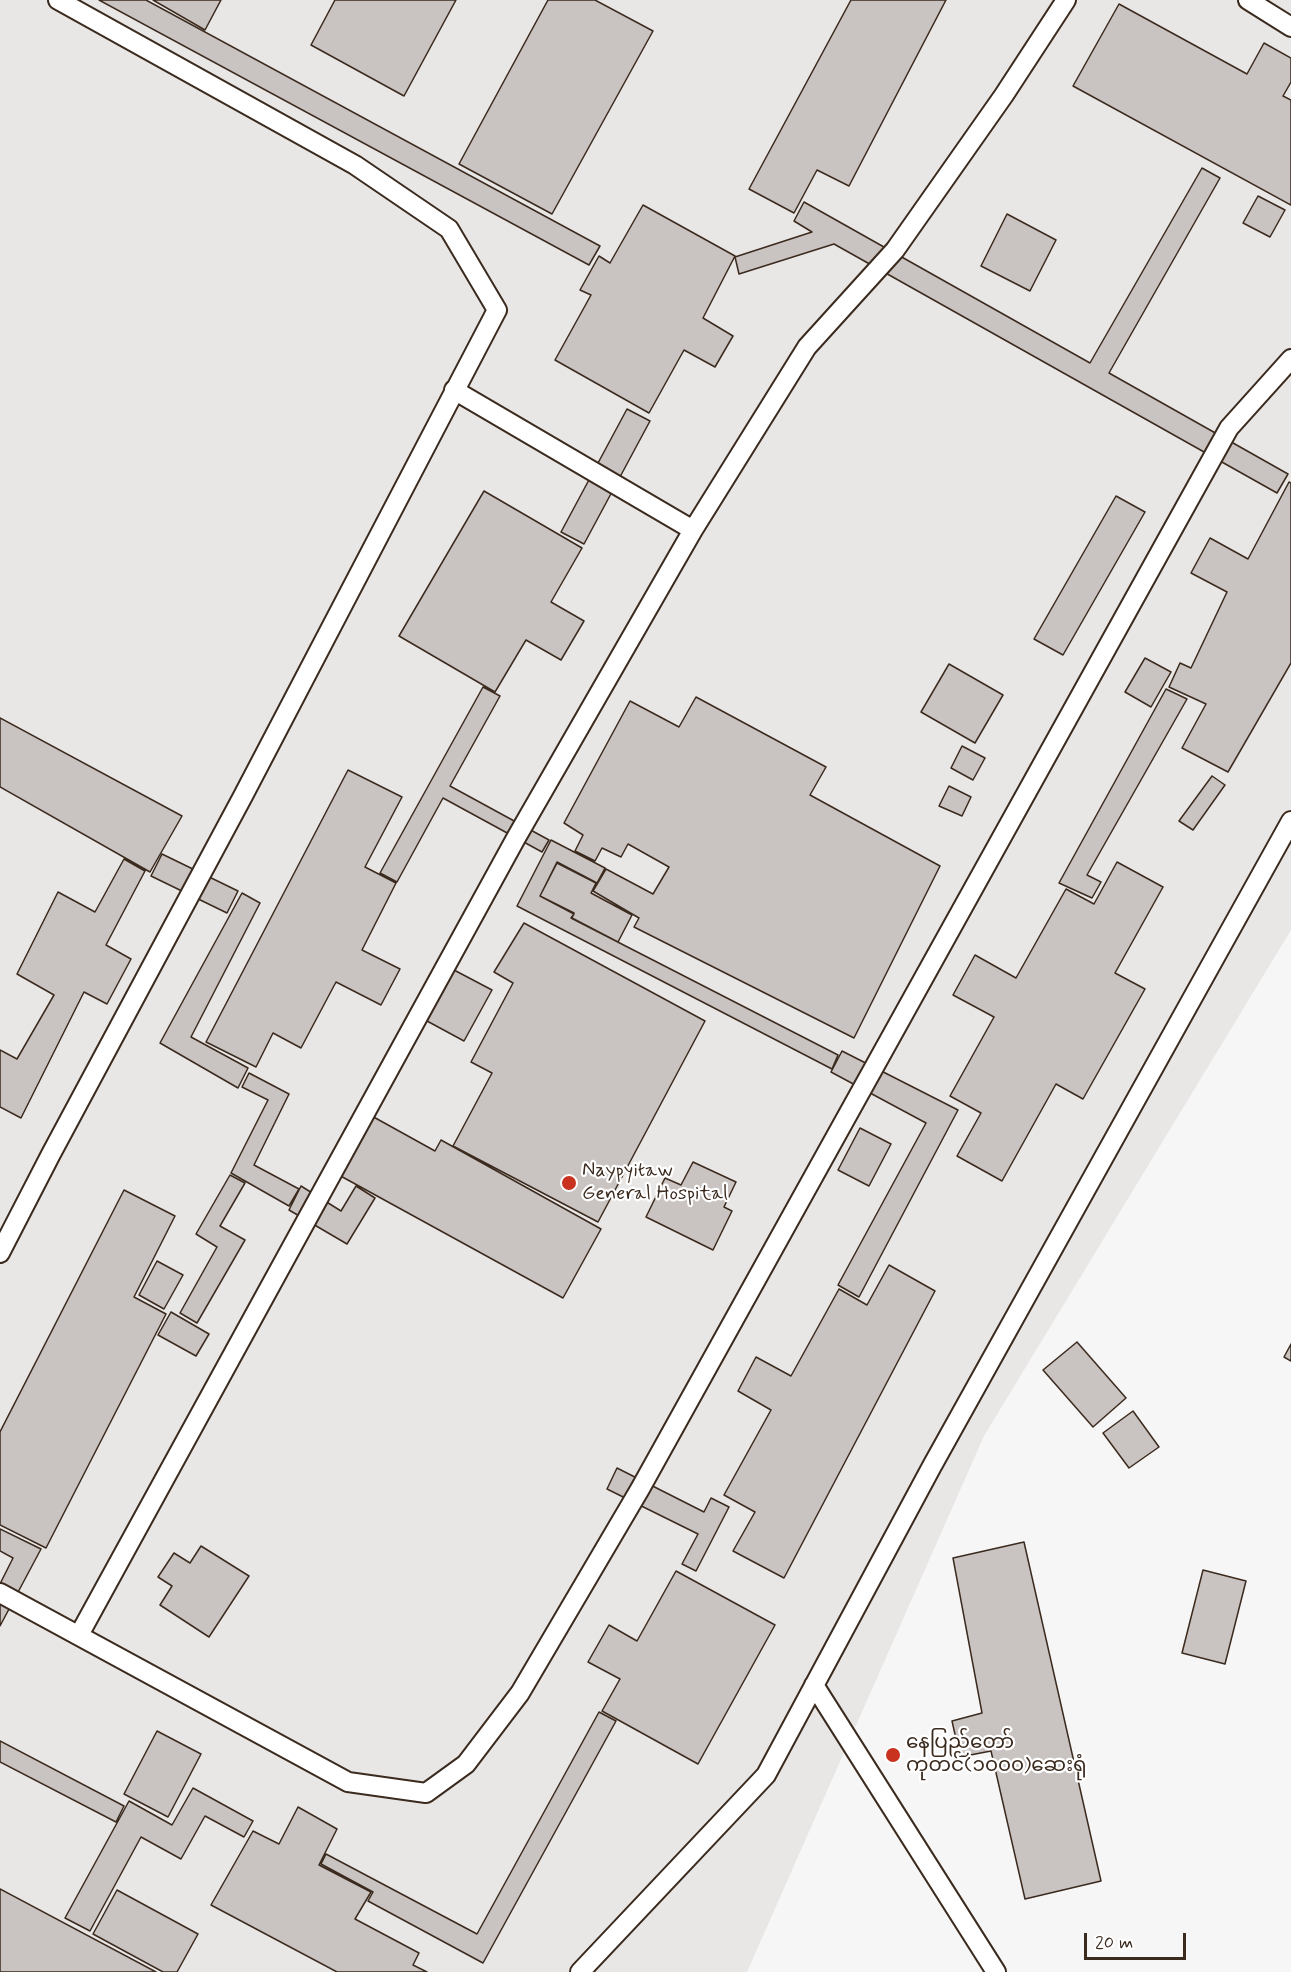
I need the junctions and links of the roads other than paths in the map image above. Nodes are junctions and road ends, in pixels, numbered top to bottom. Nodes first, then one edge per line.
1 (58, 0) edge
2 (1066, 0) edge
3 (1248, 0) edge
4 (1291, 27) edge
5 (1291, 359) edge
6 (454, 390) junction
7 (693, 530) junction
8 (1291, 821) edge
9 (8, 1221) edge
10 (0, 1253) edge
11 (0, 1593) edge
12 (79, 1635) junction
13 (814, 1685) junction
14 (580, 1972) edge
15 (996, 1972) edge

1 - 6 lane
2 - 7 lane
3 - 4 lane
5 - 12 lane
6 - 7 lane
6 - 9 lane
7 - 12 lane
8 - 13 lane
9 - 10 lane
11 - 12 lane
13 - 14 lane
13 - 15 lane

